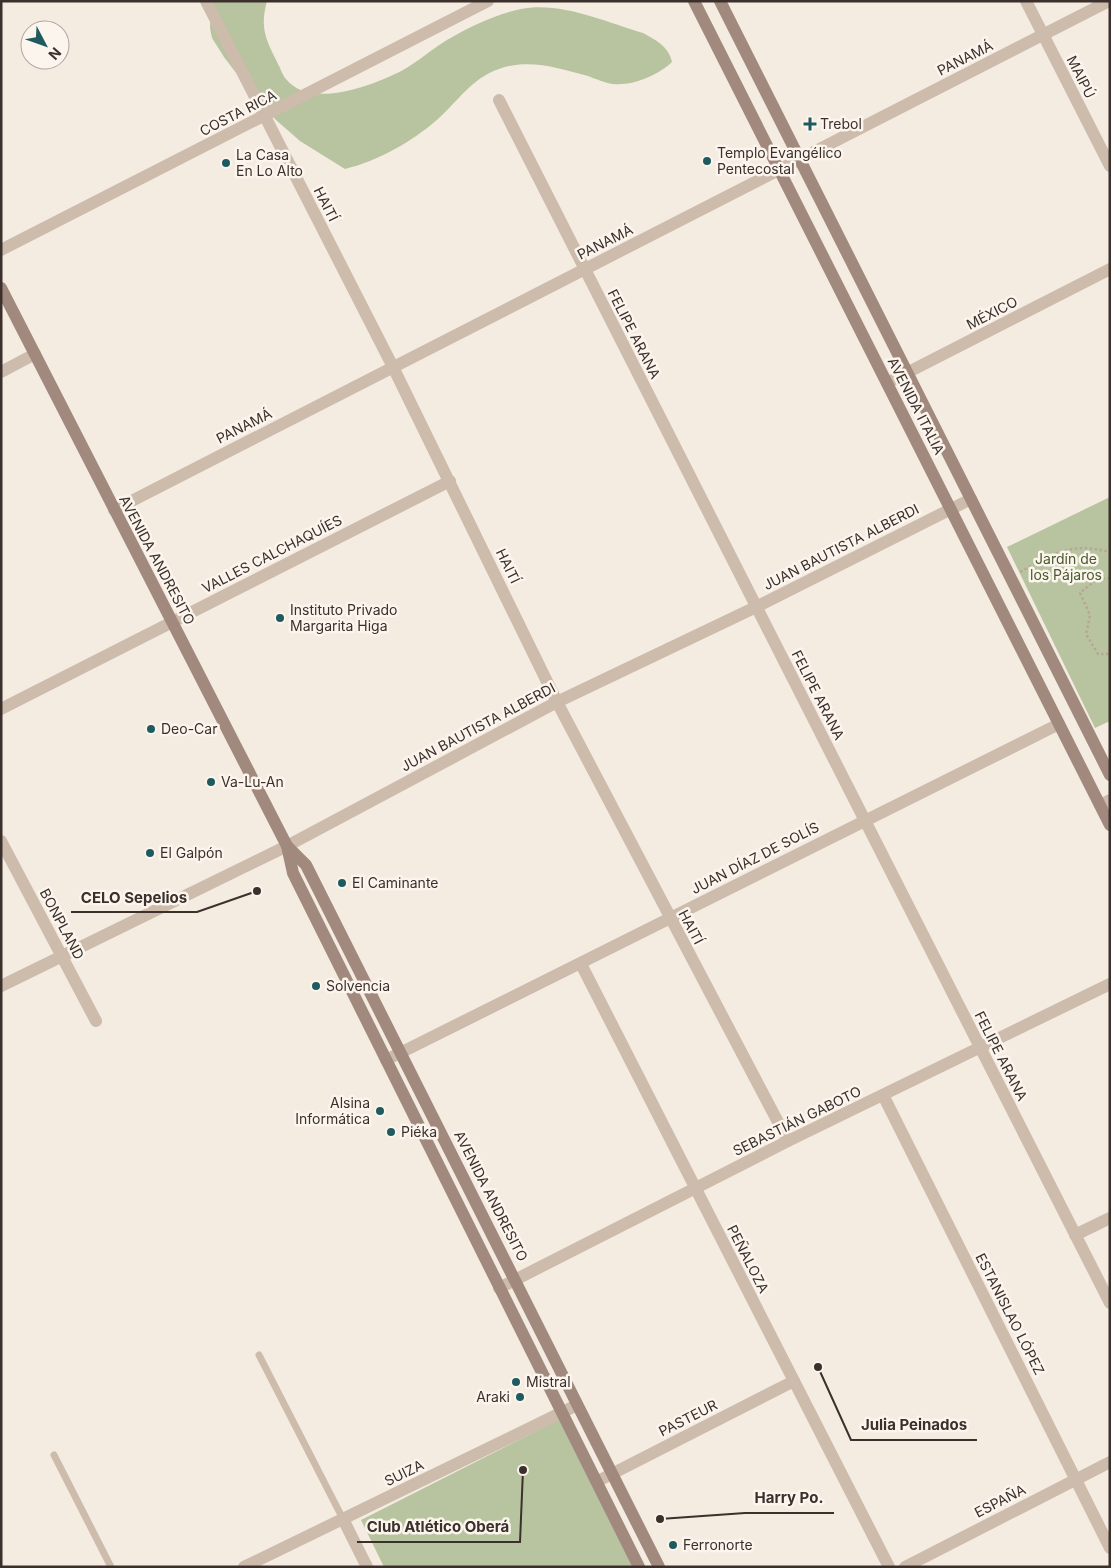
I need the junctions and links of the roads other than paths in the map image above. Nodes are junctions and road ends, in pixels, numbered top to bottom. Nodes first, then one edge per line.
1 (206, 1) edge
2 (488, 1) edge
3 (694, 1) edge
4 (720, 1) edge
5 (1026, 1) edge
6 (1109, 1) edge
7 (1043, 35) junction
8 (499, 100) dead end
9 (264, 117) junction
10 (799, 159) junction
11 (1110, 166) edge
12 (780, 170) junction
13 (1, 250) edge
14 (584, 269) junction
15 (1110, 269) edge
16 (1, 288) edge
17 (35, 354) junction
18 (393, 367) junction
19 (1, 372) edge
20 (907, 373) junction
21 (887, 383) junction
22 (450, 481) junction
23 (971, 499) junction
24 (950, 508) junction
25 (114, 510) junction
26 (756, 607) junction
27 (172, 621) junction
28 (557, 702) junction
29 (1, 709) edge
30 (1059, 724) junction
31 (1110, 774) edge
32 (1105, 803) edge
33 (864, 820) junction
34 (1110, 825) edge
35 (1, 841) edge
36 (287, 846) junction
37 (669, 918) junction
38 (62, 956) junction
39 (581, 964) junction
40 (1110, 984) edge
41 (1, 986) edge
42 (96, 1021) dead end
43 (979, 1047) junction
44 (402, 1053) junction
45 (386, 1060) junction
46 (883, 1095) junction
47 (788, 1141) junction
48 (695, 1188) junction
49 (1110, 1218) edge
50 (1075, 1235) junction
51 (516, 1279) junction
52 (499, 1288) junction
53 (1110, 1303) edge
54 (259, 1356) dead end
55 (794, 1381) junction
56 (577, 1405) junction
57 (561, 1413) junction
58 (54, 1455) dead end
59 (1110, 1462) edge
60 (612, 1474) junction
61 (1076, 1480) junction
62 (596, 1482) junction
63 (342, 1519) junction
64 (1110, 1548) edge
65 (111, 1567) edge
66 (244, 1567) edge
67 (367, 1567) edge
68 (639, 1567) edge
69 (659, 1567) edge
70 (889, 1567) edge
71 (905, 1567) edge

1 - 9 street, HAITÍ
2 - 9 street, COSTA RICA
3 - 12 main road, AVENIDA ITALIA
4 - 10 main road, AVENIDA ITALIA
5 - 7 street, MAIPÚ
6 - 7 street, PANAMÁ
7 - 10 street, PANAMÁ
7 - 11 street, MAIPÚ
8 - 14 street, FELIPE ARANA
9 - 13 street, COSTA RICA
9 - 18 street, HAITÍ
10 - 12 street, PANAMÁ
10 - 20 main road, AVENIDA ITALIA
12 - 14 street, PANAMÁ
12 - 21 main road, AVENIDA ITALIA
14 - 18 street, PANAMÁ
14 - 26 street, FELIPE ARANA
15 - 20 street, MÉXICO
16 - 17 main road, AVENIDA ANDRESITO
17 - 19 street
17 - 25 main road, AVENIDA ANDRESITO
18 - 22 street, HAITÍ
18 - 25 street, PANAMÁ
20 - 21 street, MÉXICO
20 - 23 main road, AVENIDA ITALIA
21 - 24 main road, AVENIDA ITALIA
22 - 27 street, VALLES CALCHAQUÍES
22 - 28 street, HAITÍ
23 - 24 street, JUAN BAUTISTA ALBERDI
23 - 31 main road, AVENIDA ITALIA
24 - 26 street, JUAN BAUTISTA ALBERDI
24 - 30 main road, AVENIDA ITALIA
25 - 27 main road, AVENIDA ANDRESITO
26 - 28 street, JUAN BAUTISTA ALBERDI
26 - 33 street, FELIPE ARANA
27 - 29 street, VALLES CALCHAQUÍES
27 - 36 main road, AVENIDA ANDRESITO
28 - 36 street, JUAN BAUTISTA ALBERDI
28 - 37 street, HAITÍ
30 - 32 main road, AVENIDA ITALIA
30 - 33 street, JUAN DÍAZ DE SOLÍS
32 - 34 main road, AVENIDA ITALIA
33 - 37 street, JUAN DÍAZ DE SOLÍS
33 - 43 street, FELIPE ARANA
35 - 38 street, BONPLAND
36 - 38 street, JUAN BAUTISTA ALBERDI
36 - 44 main road, AVENIDA ANDRESITO
36 - 45 main road, AVENIDA ANDRESITO
37 - 39 street, JUAN DÍAZ DE SOLÍS
37 - 47 street, HAITÍ
38 - 41 street, JUAN BAUTISTA ALBERDI
38 - 42 street, BONPLAND
39 - 44 street, JUAN DÍAZ DE SOLÍS
39 - 48 street, PEÑALOZA
40 - 43 street, SEBASTIÁN GABOTO
43 - 46 street, SEBASTIÁN GABOTO
43 - 50 street, FELIPE ARANA
44 - 45 street, JUAN DÍAZ DE SOLÍS
44 - 51 main road, AVENIDA ANDRESITO
45 - 52 main road, AVENIDA ANDRESITO
46 - 47 street, SEBASTIÁN GABOTO
46 - 61 street, ESTANISLAO LÓPEZ
47 - 48 street, SEBASTIÁN GABOTO
48 - 51 street, SEBASTIÁN GABOTO
48 - 55 street, PEÑALOZA
49 - 50 street
50 - 53 street, FELIPE ARANA
51 - 52 street, SEBASTIÁN GABOTO
51 - 56 main road, AVENIDA ANDRESITO
52 - 57 main road, AVENIDA ANDRESITO
54 - 63 lane
55 - 60 street, PASTEUR
55 - 70 street, PEÑALOZA
56 - 57 street, SUIZA
56 - 60 main road, AVENIDA ANDRESITO
57 - 62 main road, AVENIDA ANDRESITO
57 - 63 street, SUIZA
58 - 65 lane
59 - 61 street, ESPAÑA
60 - 62 street, PASTEUR
60 - 69 main road, AVENIDA ANDRESITO
61 - 64 street, ESTANISLAO LÓPEZ
61 - 71 street, ESPAÑA
62 - 68 main road, AVENIDA ANDRESITO
63 - 66 street, SUIZA
63 - 67 street

